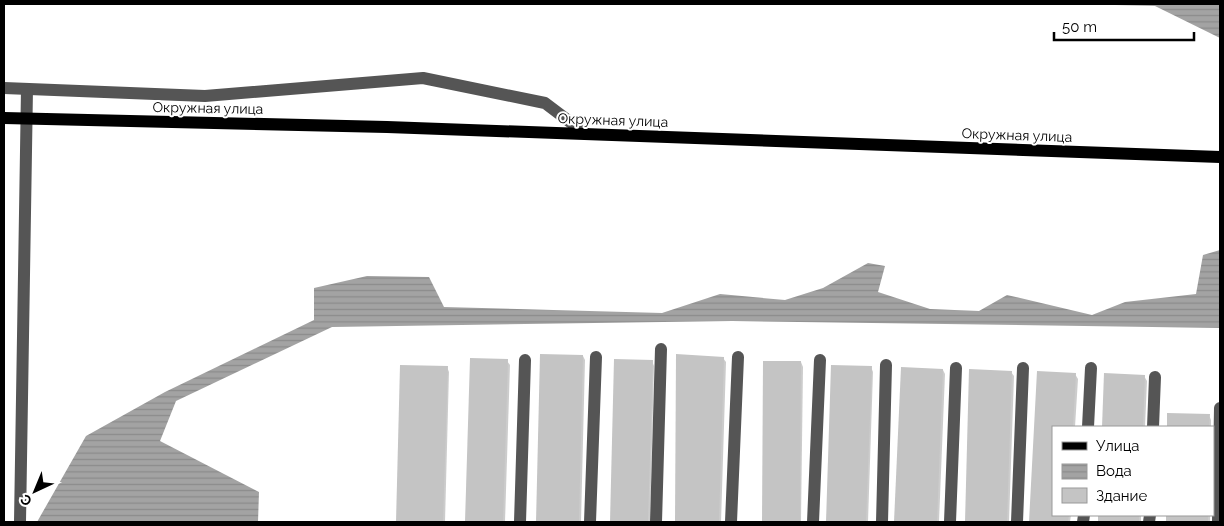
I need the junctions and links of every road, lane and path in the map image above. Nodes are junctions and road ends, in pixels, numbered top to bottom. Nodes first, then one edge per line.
1 (4, 88) edge
2 (27, 89) junction
3 (4, 118) edge
4 (586, 134) junction
5 (1220, 157) edge
6 (661, 349) dead end
7 (596, 357) dead end
8 (738, 357) dead end
9 (524, 360) dead end
10 (820, 360) dead end
11 (886, 365) dead end
12 (956, 368) dead end
13 (1023, 368) dead end
14 (1091, 368) dead end
15 (1155, 377) dead end
16 (1220, 408) edge
17 (1088, 426) edge
18 (1153, 426) edge
19 (20, 522) edge
20 (520, 522) edge
21 (590, 522) edge
22 (656, 522) edge
23 (731, 522) edge
24 (813, 522) edge
25 (882, 522) edge
26 (950, 522) edge
27 (1017, 522) edge
28 (1218, 522) edge

1 - 2 lane
2 - 4 lane
2 - 19 lane
3 - 4 main road, Окружная улица
4 - 5 main road, Окружная улица
6 - 22 lane
7 - 21 lane
8 - 23 lane
9 - 20 lane
10 - 24 lane
11 - 25 lane
12 - 26 lane
13 - 27 lane
14 - 17 lane
15 - 18 lane
16 - 28 lane

